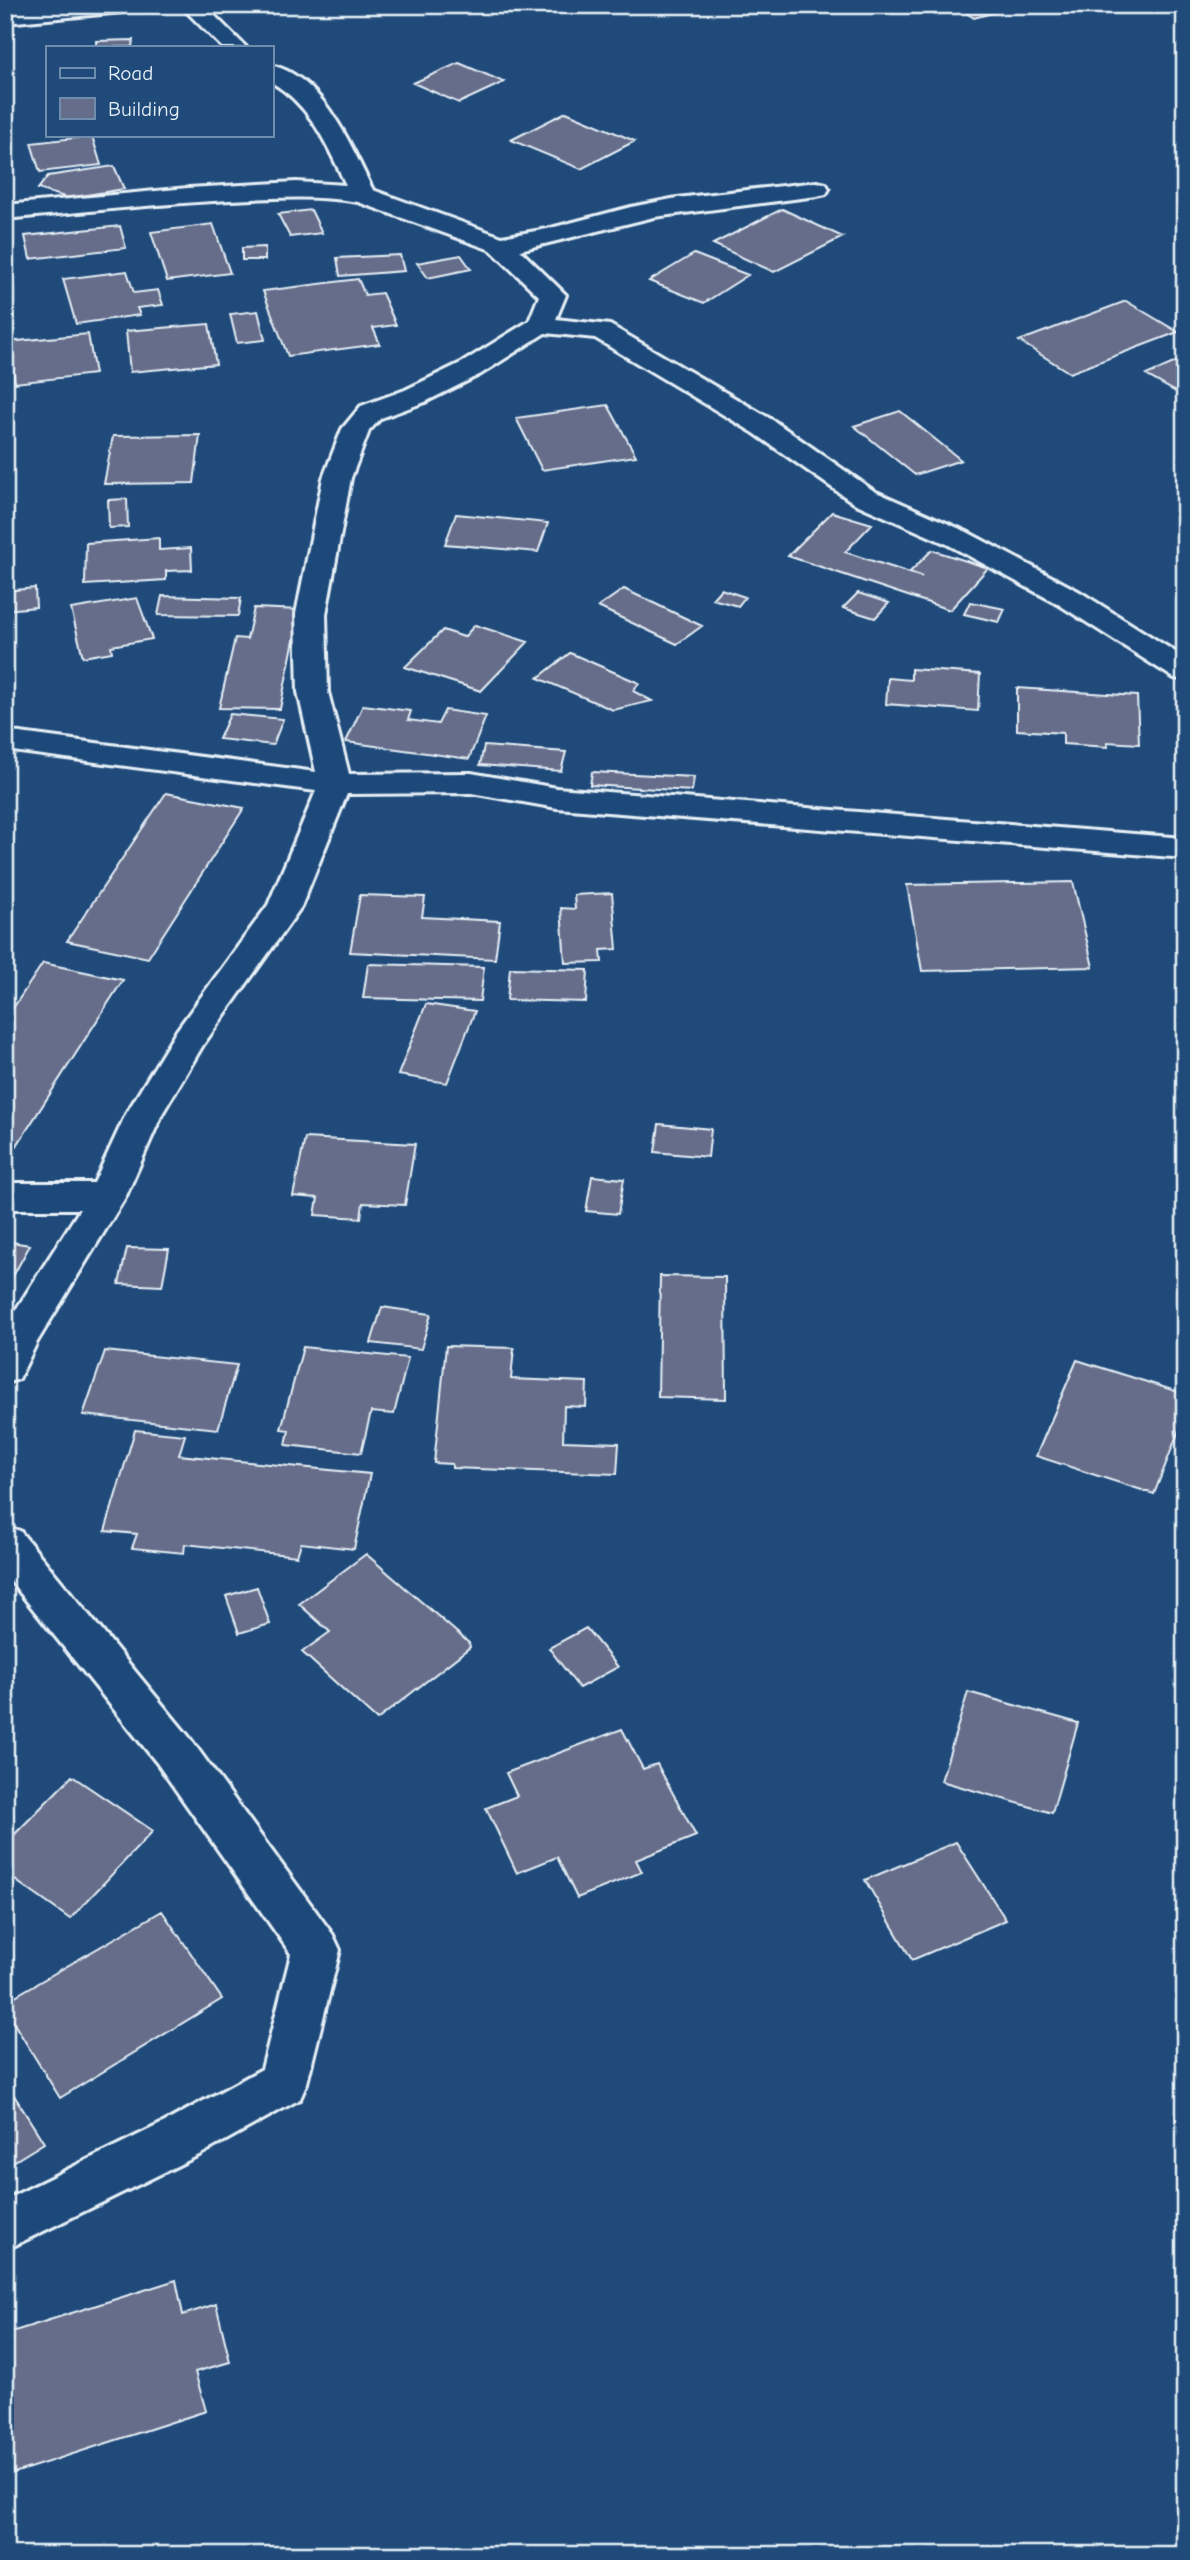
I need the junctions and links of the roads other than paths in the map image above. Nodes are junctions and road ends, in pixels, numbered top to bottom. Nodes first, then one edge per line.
1 (123, 5) edge
2 (191, 5) edge
3 (18, 12) edge
4 (234, 46) edge
5 (273, 73) edge
6 (817, 189) dead end
7 (363, 195) junction
8 (5, 212) edge
9 (500, 246) junction
10 (540, 325) junction
11 (1185, 670) edge
12 (5, 740) edge
13 (335, 784) junction
14 (1185, 848) edge
15 (5, 1196) edge
16 (107, 1196) junction
17 (5, 1367) edge
18 (5, 1543) edge
19 (5, 2226) edge

1 - 3 street
2 - 4 street
5 - 7 street
6 - 9 street
7 - 8 street
7 - 9 street
9 - 10 street
10 - 11 street
10 - 13 street
12 - 13 street
13 - 14 street
13 - 16 street
15 - 16 street
16 - 17 street
18 - 19 street

